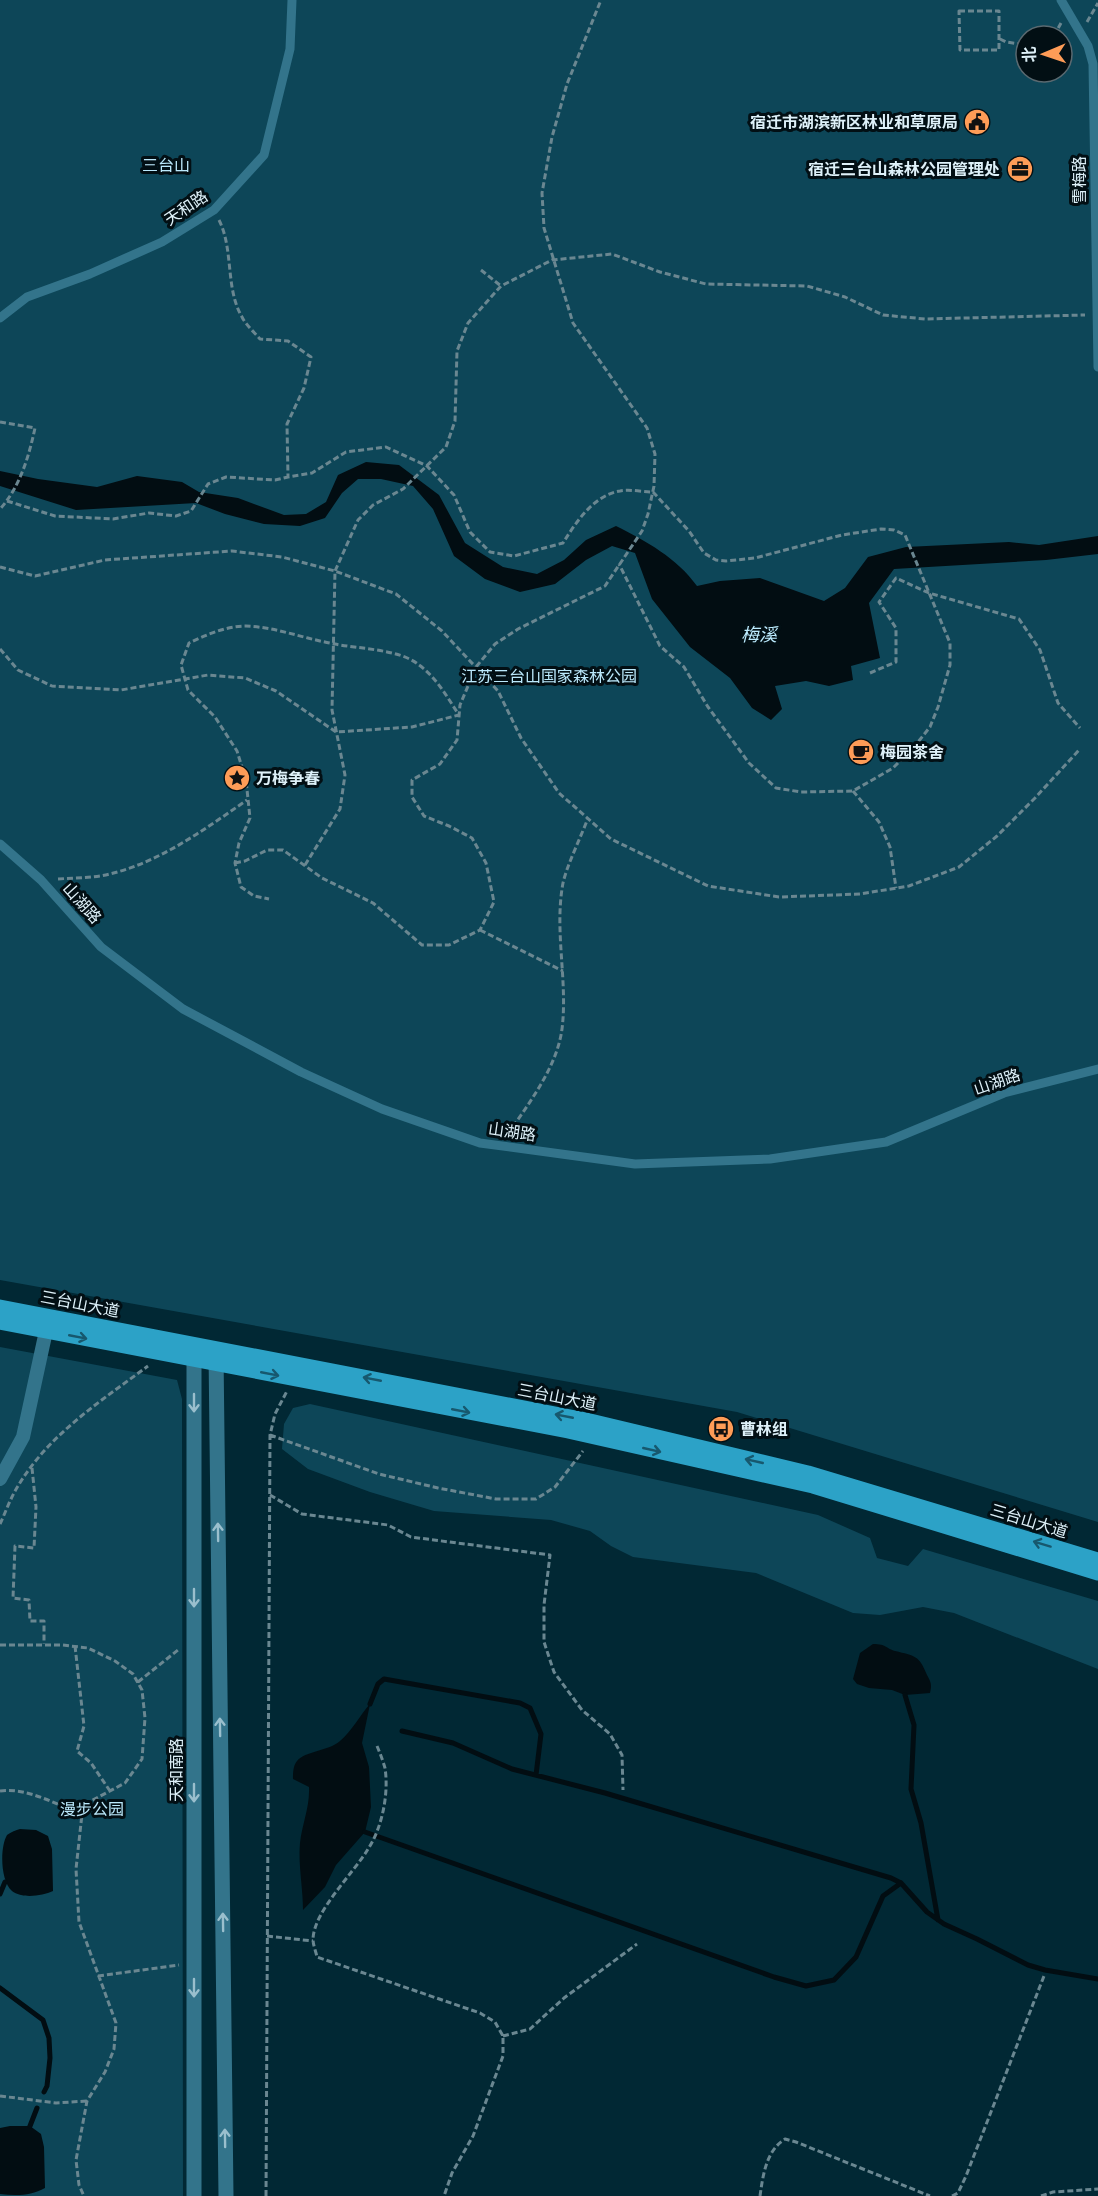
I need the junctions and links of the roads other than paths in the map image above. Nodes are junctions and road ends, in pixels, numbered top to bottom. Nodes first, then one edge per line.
1 (292, 0) edge
2 (1061, 0) edge
3 (1097, 314) edge
4 (0, 318) edge
5 (1098, 367) edge
6 (0, 844) edge
7 (1098, 1069) edge
8 (0, 1307) edge
9 (0, 1322) edge
10 (46, 1331) junction
11 (194, 1352) junction
12 (216, 1357) junction
13 (0, 1479) edge
14 (1098, 1560) edge
15 (1098, 1573) edge
16 (194, 2196) edge
17 (226, 2196) edge

1 - 4 lane, 天和路
2 - 3 lane, 雪梅路
3 - 5 lane, 雪梅路
6 - 7 lane, 山湖路
8 - 11 main road, 三台山大道
9 - 10 main road, 三台山大道
10 -> 11 main road, 三台山大道
10 - 13 street
11 - 12 main road, 三台山大道
11 -> 16 street, 天和南路
14 -> 12 main road, 三台山大道
12 -> 15 main road, 三台山大道
17 -> 12 street

